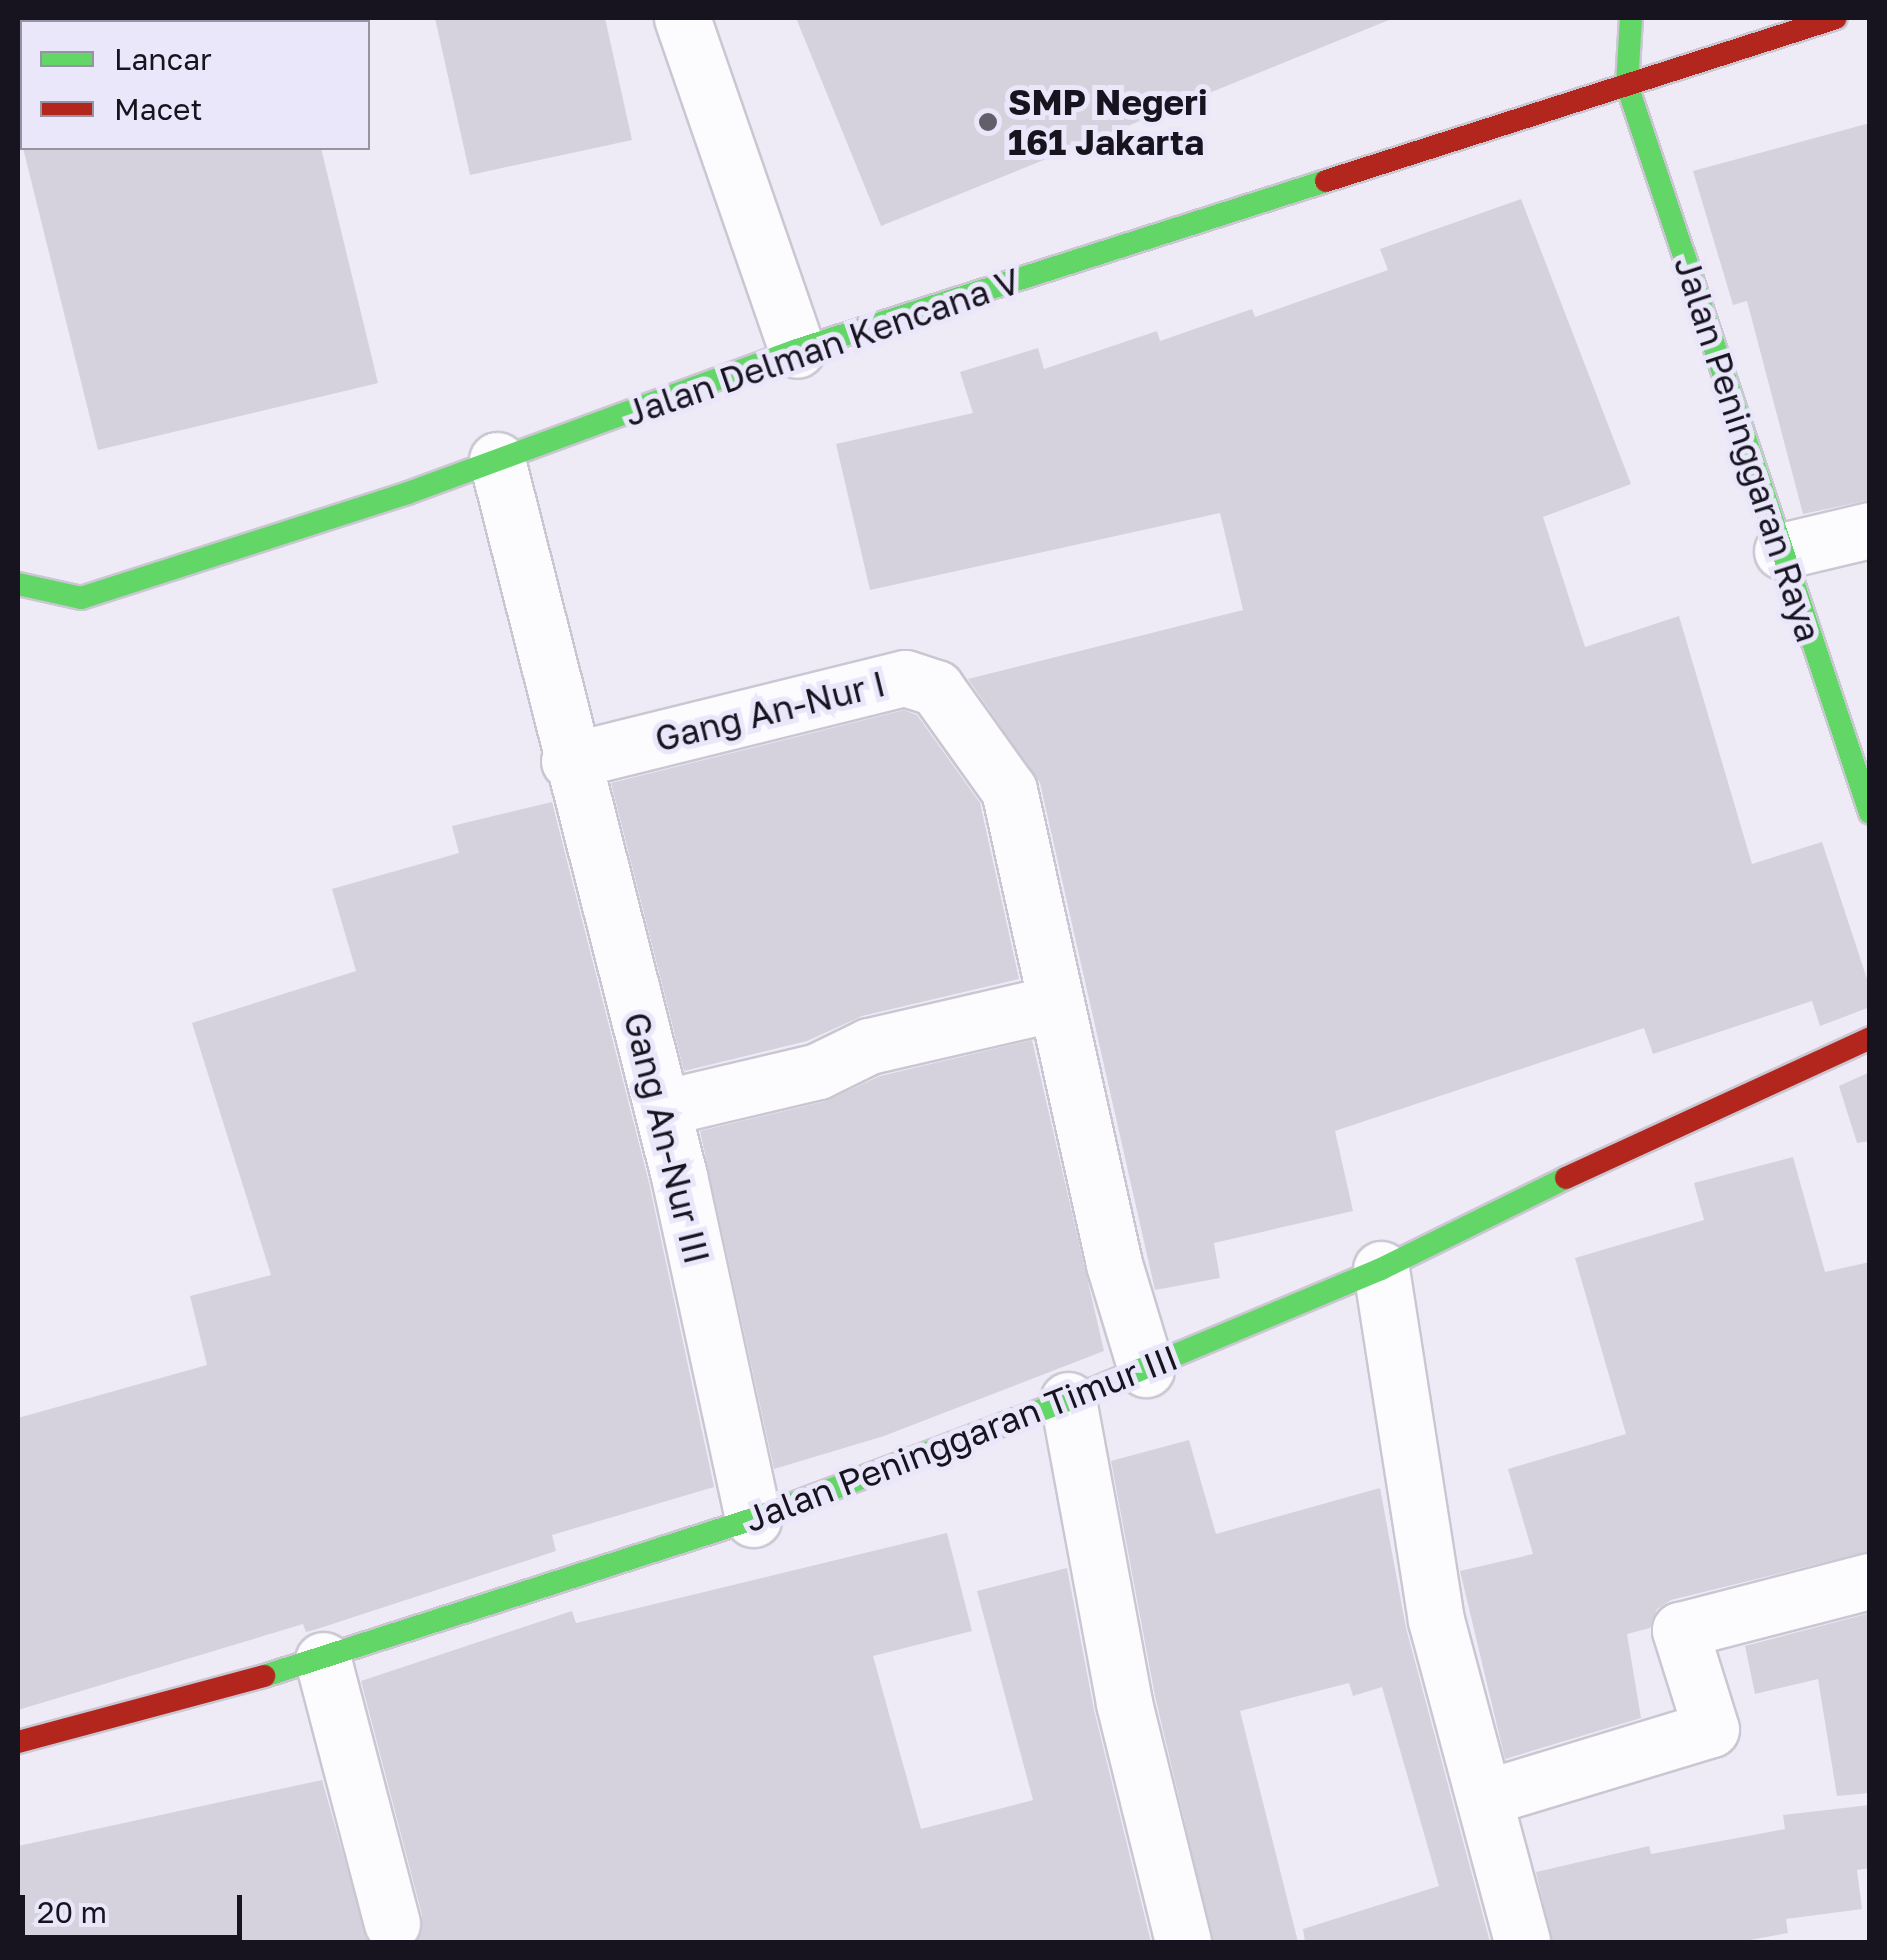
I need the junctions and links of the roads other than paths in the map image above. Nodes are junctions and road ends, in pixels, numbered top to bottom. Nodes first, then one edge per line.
1 (682, 18) edge
2 (1631, 18) edge
3 (1836, 18) edge
4 (1628, 85) junction
5 (797, 350) junction
6 (497, 460) junction
7 (1870, 530) edge
8 (1782, 551) junction
9 (18, 584) edge
10 (569, 761) junction
11 (1870, 812) edge
12 (1055, 1004) junction
13 (1870, 1038) edge
14 (662, 1108) junction
15 (1381, 1269) junction
16 (1146, 1369) junction
17 (1068, 1400) junction
18 (754, 1519) junction
19 (1870, 1581) edge
20 (324, 1660) junction
21 (18, 1742) edge
22 (1484, 1798) junction
23 (392, 1922) dead end
24 (1183, 1942) edge
25 (1522, 1942) edge

1 - 5 street
2 - 4 street
3 - 4 street, Jalan Delman Kencana V
4 - 5 street, Jalan Delman Kencana V
4 - 8 street, Jalan Peninggaran Raya
5 - 6 street, Jalan Delman Kencana V
6 - 9 street, Jalan Delman Kencana V
6 - 10 street
7 - 8 street
8 - 11 street, Jalan Peninggaran Raya
10 - 12 street, Gang An-Nur I
10 - 14 street, Gang An-Nur III
12 - 14 street
12 - 16 street, Gang An-Nur I
13 - 15 street, Jalan Peninggaran Timur III
14 - 18 street, Gang An-Nur III
15 - 16 street, Jalan Peninggaran Timur III
15 - 22 street
16 - 17 street, Jalan Peninggaran Timur III
17 - 18 street, Jalan Peninggaran Timur III
17 - 24 street
18 - 20 street, Jalan Peninggaran Timur III
19 - 22 street
20 - 21 street, Jalan Peninggaran Timur III
20 - 23 street
22 - 25 street

